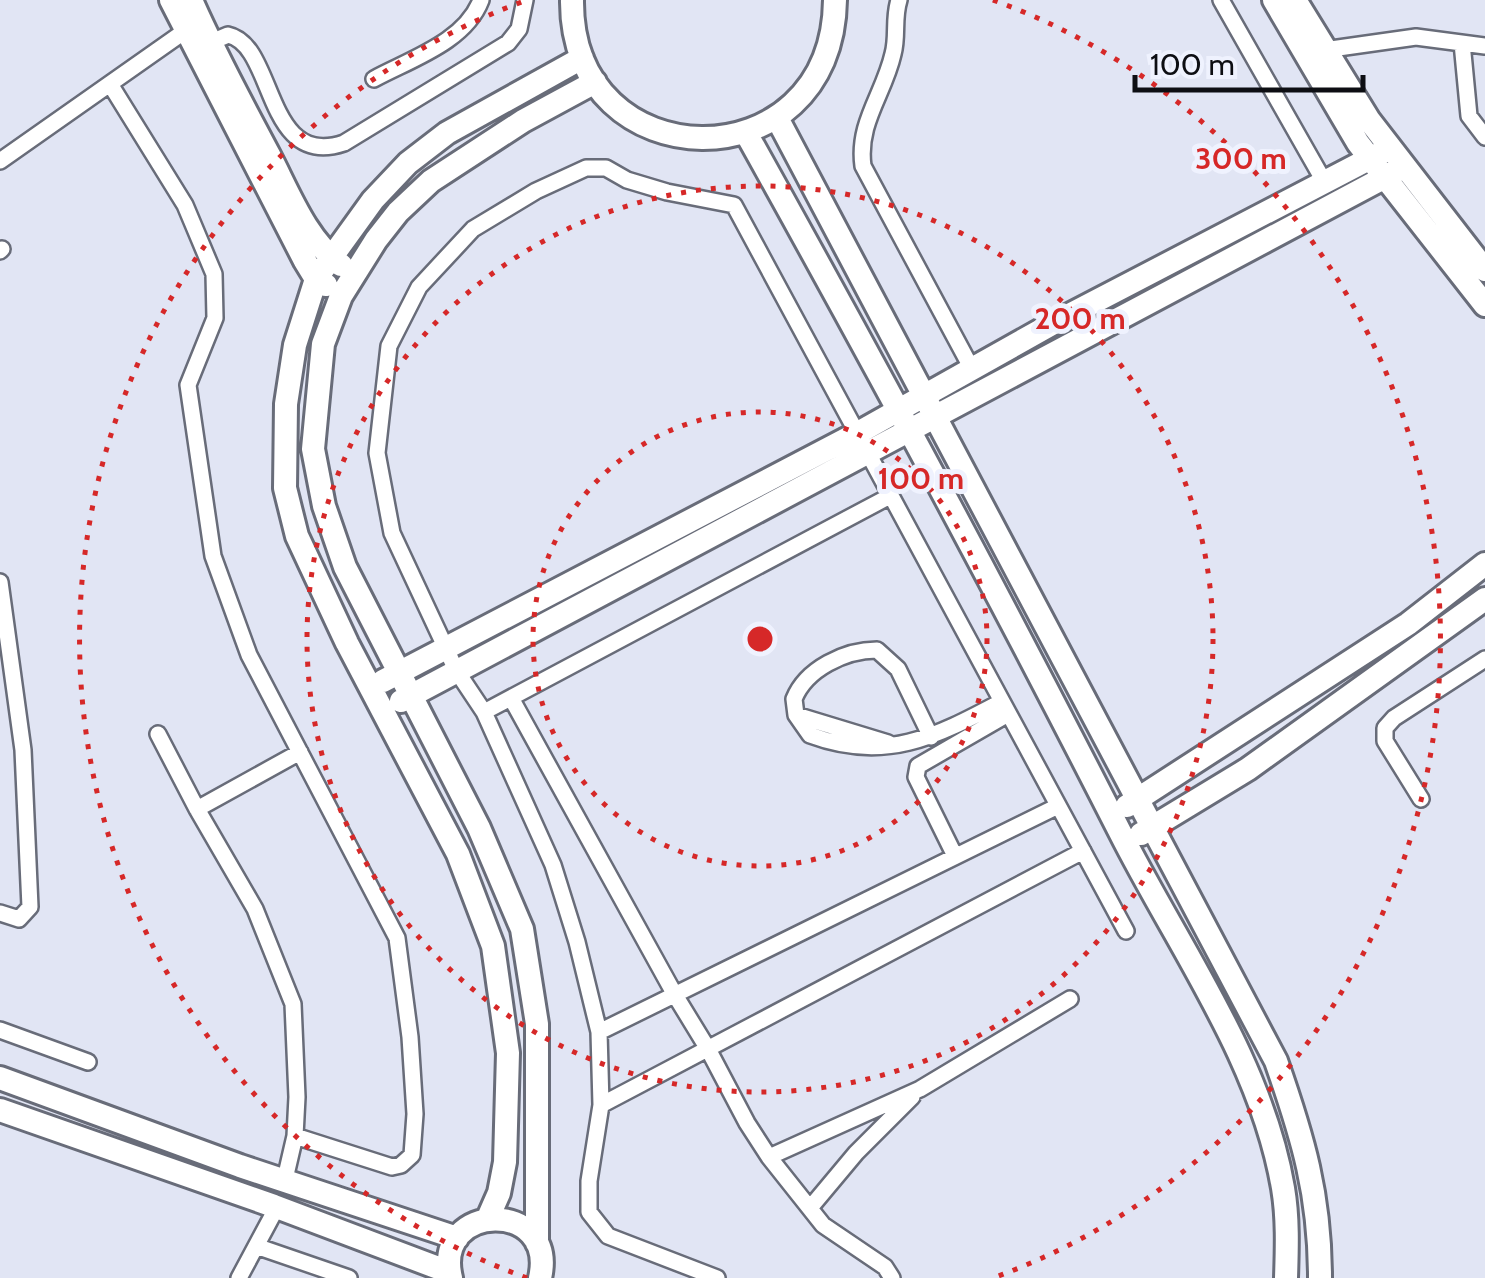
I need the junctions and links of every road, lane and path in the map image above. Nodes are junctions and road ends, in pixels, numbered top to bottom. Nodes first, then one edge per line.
1 (172, 0) edge
2 (192, 0) edge
3 (482, 0) edge
4 (525, 0) edge
5 (572, 0) edge
6 (835, 0) edge
7 (899, 0) edge
8 (1221, 0) edge
9 (1274, 0) edge
10 (1295, 0) edge
11 (185, 30) junction
12 (209, 43) junction
13 (1462, 43) junction
14 (1485, 46) edge
15 (1324, 50) junction
16 (582, 58) junction
17 (374, 79) dead end
18 (595, 82) junction
19 (110, 84) junction
20 (777, 118) junction
21 (746, 133) junction
22 (1485, 138) edge
23 (0, 161) edge
24 (1387, 163) junction
25 (1324, 183) junction
26 (330, 258) junction
27 (1485, 270) edge
28 (354, 274) junction
29 (316, 278) junction
30 (341, 296) junction
31 (1485, 305) edge
32 (972, 369) junction
33 (930, 406) junction
34 (905, 418) junction
35 (861, 443) junction
36 (890, 496) junction
37 (1485, 564) edge
38 (0, 582) edge
39 (1485, 599) edge
40 (451, 659) junction
41 (1485, 659) edge
42 (397, 674) junction
43 (371, 686) junction
44 (411, 695) junction
45 (511, 698) junction
46 (1005, 708) junction
47 (384, 710) junction
48 (484, 712) junction
49 (158, 734) dead end
50 (931, 737) junction
51 (300, 752) junction
52 (1421, 799) dead end
53 (1140, 800) junction
54 (1058, 806) junction
55 (197, 809) junction
56 (1111, 815) junction
57 (1154, 826) junction
58 (1126, 844) junction
59 (1083, 851) junction
60 (956, 856) junction
61 (0, 913) edge
62 (1126, 930) dead end
63 (675, 995) junction
64 (1070, 999) dead end
65 (0, 1030) edge
66 (599, 1032) junction
67 (708, 1049) junction
68 (88, 1062) dead end
69 (0, 1078) edge
70 (920, 1088) junction
71 (602, 1105) junction
72 (0, 1110) edge
73 (295, 1136) junction
74 (769, 1158) junction
75 (284, 1179) junction
76 (277, 1207) junction
77 (810, 1208) junction
78 (488, 1218) junction
79 (457, 1238) junction
80 (537, 1243) junction
81 (256, 1246) junction
82 (450, 1275) edge
83 (547, 1276) edge
84 (239, 1278) edge
85 (349, 1278) edge
86 (717, 1278) edge
87 (892, 1278) edge
88 (1286, 1278) edge
89 (1320, 1278) edge

1 - 11 street
2 - 12 street
3 - 17 street
4 - 12 street
5 - 16 street
6 - 20 street
7 - 32 street
8 - 25 street
9 - 24 street
10 - 15 street
11 - 19 street
11 - 29 street
12 - 26 street
13 - 14 street
13 - 15 street
13 - 22 street
15 - 24 street
16 - 18 street
16 - 26 street
18 - 21 street
18 - 28 street
19 - 23 street
19 - 51 street
20 - 21 street
20 - 33 street
21 - 34 street
24 - 25 street
24 - 27 street
24 - 31 street
24 - 33 street
25 - 32 street
26 - 28 street
26 - 29 street
28 - 30 street
29 - 30 street
29 - 43 street
30 - 42 street
32 - 33 street
33 - 34 street
33 - 53 street
34 - 35 street
34 - 56 street
35 - 36 street
35 - 40 street
35 - 40 street
36 - 45 street
36 - 46 street
37 - 53 street
38 - 61 street
39 - 57 street
40 - 42 street
40 - 44 street
40 - 48 street
41 - 52 street
42 - 43 street
42 - 44 street
43 - 47 street
44 - 47 street
44 - 80 street
45 - 48 street
45 - 63 street
46 - 50 street
46 - 54 street
46 - 60 street
47 - 78 street
48 - 66 street
49 - 55 street
50 - 50 street
51 - 55 street
51 - 73 street
53 - 56 street
53 - 57 street
54 - 59 street
54 - 60 street
55 - 73 street
56 - 58 street
57 - 58 street
57 - 89 street
58 - 88 street
59 - 62 street
59 - 67 street
60 - 63 street
63 - 66 street
63 - 67 street
64 - 70 street
65 - 68 street
66 - 71 street
67 - 71 street
67 - 74 street
69 - 75 street
70 - 74 street
70 - 77 street
71 - 86 street
72 - 76 street
73 - 75 street
74 - 77 street
75 - 79 street
76 - 81 street
76 - 82 street
77 - 87 street
78 - 79 street
78 - 80 street
79 - 82 street
80 - 83 street
81 - 84 street
81 - 85 street

